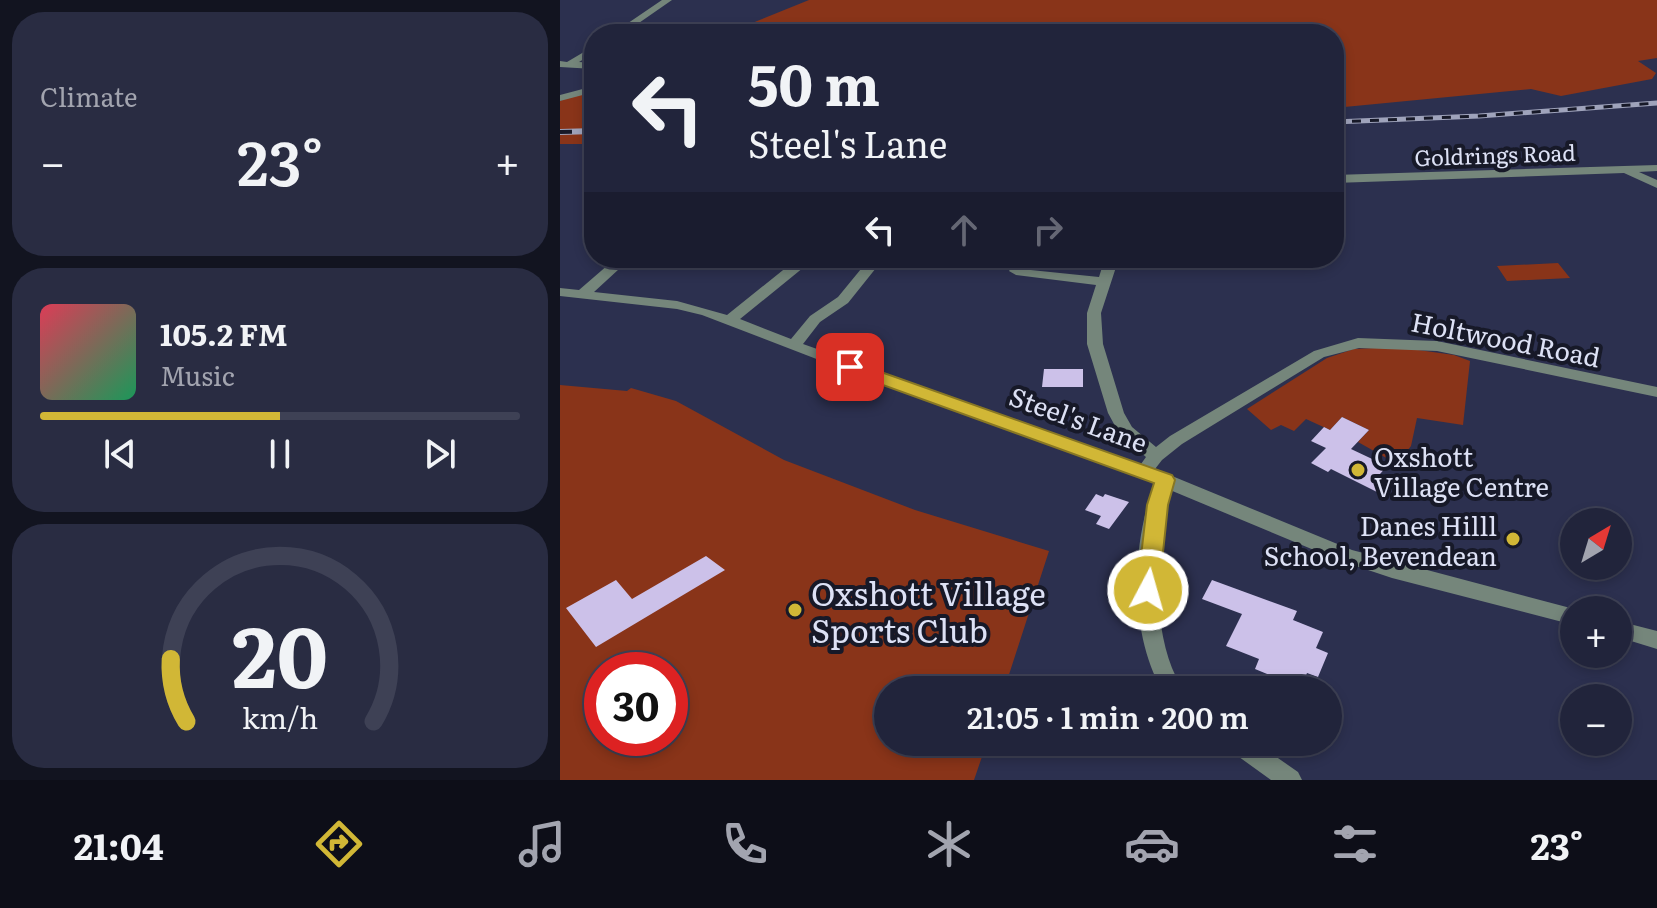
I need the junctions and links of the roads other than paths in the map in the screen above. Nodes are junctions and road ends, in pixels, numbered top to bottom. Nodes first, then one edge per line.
1 (668, 0) edge
2 (632, 24) edge
3 (584, 54) edge
4 (565, 64) edge
5 (584, 92) edge
6 (560, 98) edge
7 (1657, 168) edge
8 (1620, 169) junction
9 (1344, 179) edge
10 (1657, 180) edge
11 (613, 268) edge
12 (794, 268) edge
13 (869, 268) edge
14 (1109, 268) edge
15 (1016, 271) dead end
16 (1104, 282) junction
17 (560, 292) edge
18 (583, 294) junction
19 (730, 320) junction
20 (795, 344) junction
21 (1657, 392) edge
22 (1150, 464) junction
23 (1165, 480) junction
24 (1560, 613) edge
25 (1632, 633) edge
26 (1657, 640) edge
27 (1165, 676) edge
28 (1256, 756) edge
29 (1290, 780) edge

1 - 2 street
3 - 4 street
5 - 6 street
7 - 8 street, Goldrings Road
8 - 9 street, Goldrings Road
8 - 10 street
11 - 18 street
12 - 19 street
13 - 20 street
14 - 16 street
15 - 16 street
16 - 22 street
17 - 18 street, Steel's Lane
18 - 19 street, Steel's Lane
19 - 20 street, Steel's Lane
20 - 22 street, Steel's Lane
21 - 22 street, Holtwood Road
22 - 23 street, Steel's Lane
23 - 24 street, Steel's Lane
23 - 27 street
25 - 26 street
28 - 29 street

